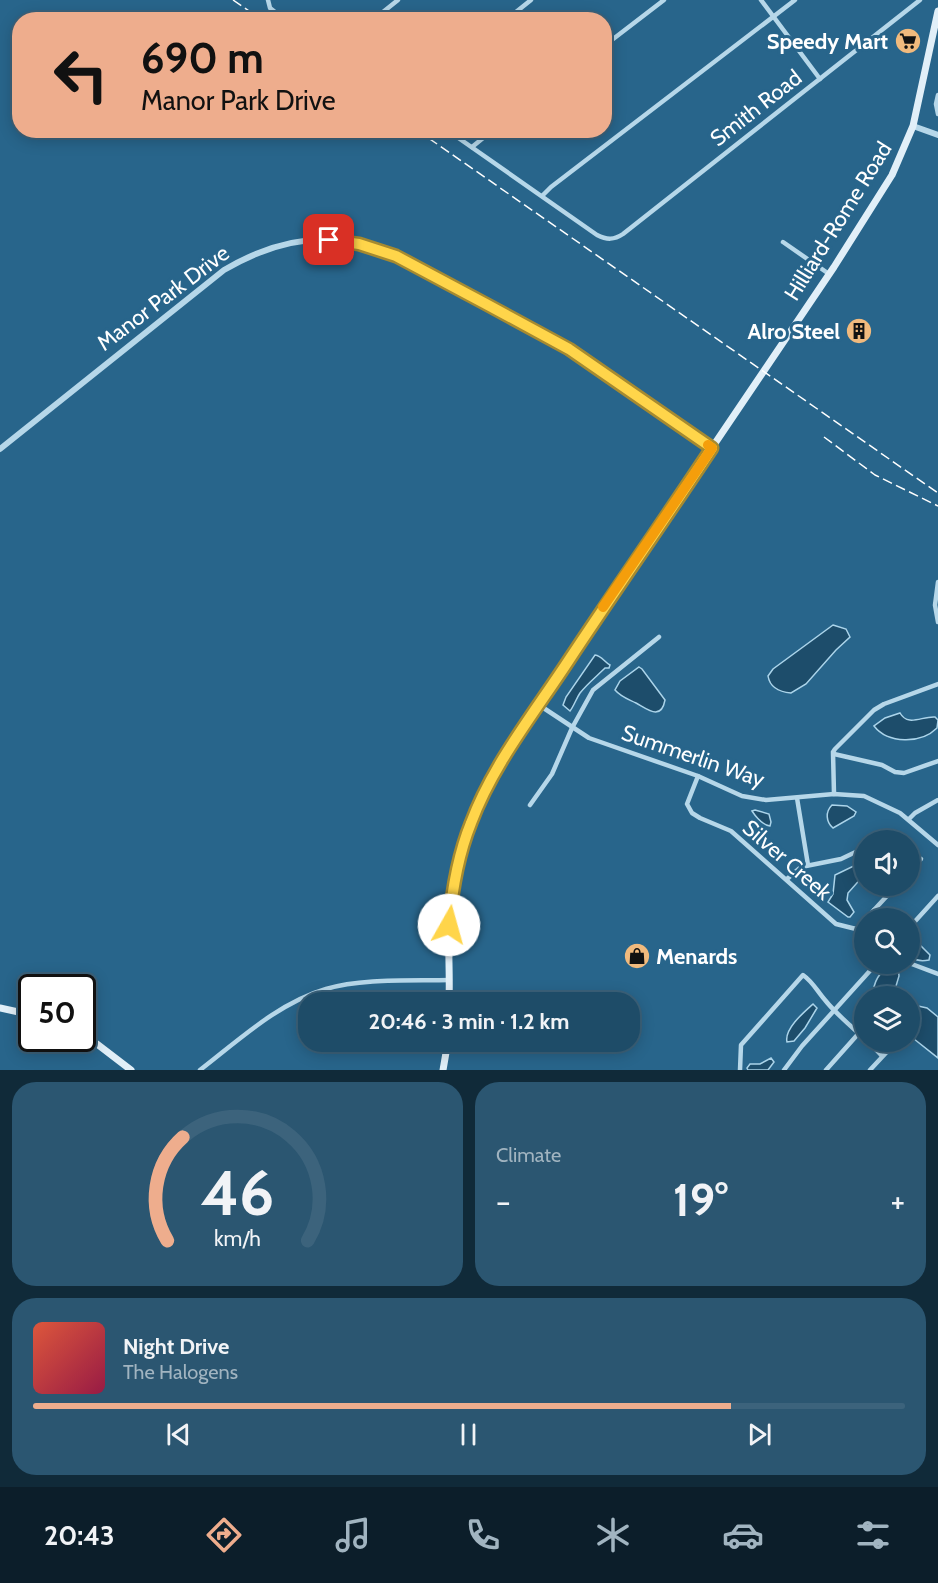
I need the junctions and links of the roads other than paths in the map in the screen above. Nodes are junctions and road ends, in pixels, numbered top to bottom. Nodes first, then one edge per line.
1 (398, 0) edge
2 (531, 0) edge
3 (664, 0) edge
4 (761, 0) edge
5 (795, 0) edge
6 (920, 0) edge
7 (938, 10) edge
8 (384, 12) edge
9 (516, 12) edge
10 (773, 16) junction
11 (612, 40) edge
12 (820, 79) junction
13 (938, 94) edge
14 (938, 114) edge
15 (913, 126) junction
16 (938, 135) edge
17 (459, 138) edge
18 (483, 138) edge
19 (472, 147) junction
20 (542, 196) junction
21 (783, 242) dead end
22 (829, 274) junction
23 (712, 448) junction
24 (0, 449) edge
25 (938, 582) edge
26 (938, 622) edge
27 (659, 637) dead end
28 (938, 684) edge
29 (539, 705) junction
30 (572, 728) junction
31 (834, 754) junction
32 (938, 761) edge
33 (698, 776) junction
34 (834, 794) junction
35 (797, 798) junction
36 (938, 801) edge
37 (530, 805) dead end
38 (909, 819) junction
39 (938, 845) edge
40 (854, 852) edge
41 (808, 865) junction
42 (787, 879) junction
43 (887, 896) edge
44 (938, 896) edge
45 (876, 908) edge
46 (920, 916) edge
47 (854, 928) edge
48 (938, 964) edge
49 (920, 967) edge
50 (936, 973) edge
51 (867, 974) edge
52 (450, 980) junction
53 (449, 992) edge
54 (0, 1008) edge
55 (834, 1010) junction
56 (18, 1011) edge
57 (854, 1028) edge
58 (854, 1039) edge
59 (96, 1043) edge
60 (446, 1052) edge
61 (878, 1052) edge
62 (886, 1052) edge
63 (882, 1056) junction
64 (131, 1070) edge
65 (200, 1070) edge
66 (443, 1070) edge
67 (740, 1070) edge
68 (784, 1070) edge
69 (826, 1070) edge
70 (870, 1070) edge

1 - 8 street
2 - 9 street
3 - 11 street
4 - 10 street
5 - 10 street
6 - 12 street, Smith Road
7 - 15 main road, Hilliard-Rome Road
10 - 12 street
10 - 20 street
12 - 20 street, Smith Road
13 - 14 street
15 - 16 street
15 - 22 main road, Hilliard-Rome Road
17 - 19 street
18 - 19 street
19 - 20 street
21 - 22 street
22 - 23 main road, Hilliard-Rome Road
23 - 24 street, Manor Park Drive
23 - 29 main road, Hilliard-Rome Road
25 - 26 street
27 - 30 street
28 - 31 street
29 - 30 street, Summerlin Way
29 - 52 main road, Hilliard-Rome Road
30 - 33 street, Summerlin Way
30 - 37 street
31 - 32 street
31 - 34 street
33 - 35 street, Summerlin Way
33 - 42 street, Silver Creek
34 - 35 street, Summerlin Way
34 - 38 street, Summerlin Way
35 - 41 street
36 - 38 street
38 - 39 street, Summerlin Way
40 - 41 street
41 - 42 street
42 - 47 street, Silver Creek
43 - 45 street
44 - 46 street
48 - 50 street
49 - 50 street
51 - 55 street
52 - 53 main road, Hilliard-Rome Road
52 - 65 street
54 - 56 main road
55 - 57 street
55 - 67 street
55 - 68 street
58 - 69 street
59 - 64 main road
60 - 66 main road
61 - 63 street
62 - 63 street
63 - 70 street

